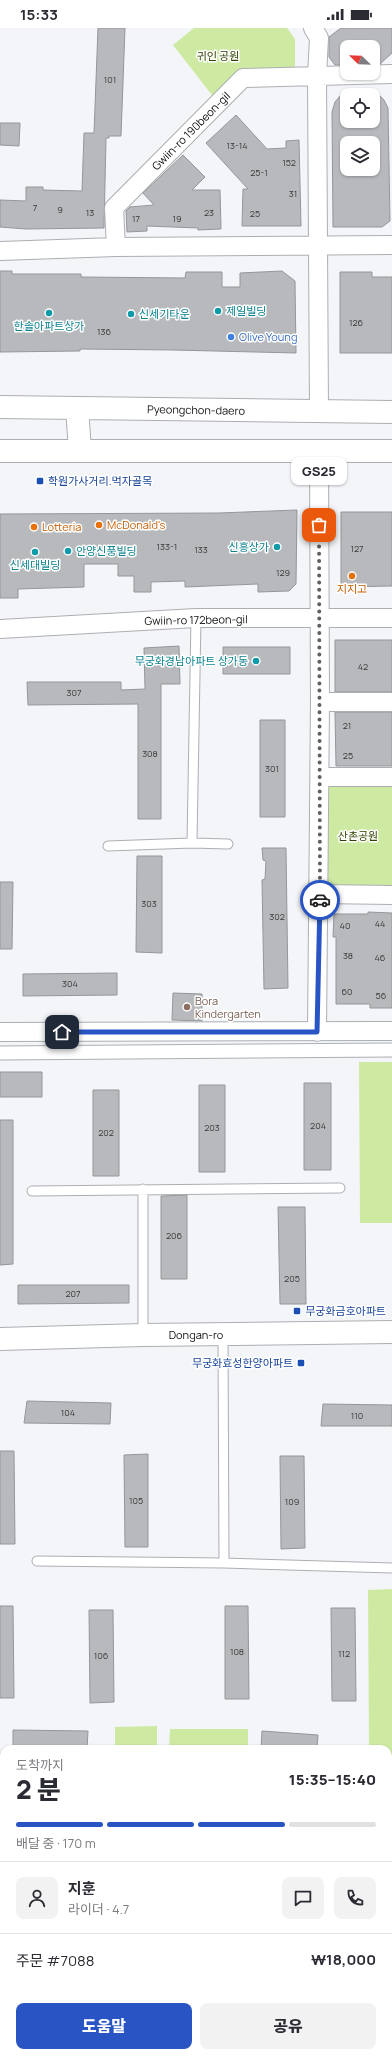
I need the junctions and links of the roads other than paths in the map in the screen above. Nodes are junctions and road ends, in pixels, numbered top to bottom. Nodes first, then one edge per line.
1 (313, 28) edge
2 (392, 74) edge
3 (317, 76) junction
4 (318, 245) junction
5 (392, 245) edge
6 (116, 247) junction
7 (0, 251) edge
8 (0, 407) edge
9 (77, 408) junction
10 (319, 412) junction
11 (392, 412) edge
12 (80, 450) junction
13 (0, 451) edge
14 (319, 451) junction
15 (392, 451) edge
16 (196, 618) junction
17 (319, 618) junction
18 (392, 618) edge
19 (0, 629) edge
20 (320, 702) junction
21 (392, 702) edge
22 (320, 777) junction
23 (392, 777) edge
24 (192, 843) junction
25 (228, 844) dead end
26 (108, 846) dead end
27 (320, 894) junction
28 (392, 895) edge
29 (392, 1031) edge
30 (0, 1032) edge
31 (317, 1032) junction
32 (392, 1050) edge
33 (2, 1053) edge
34 (340, 1188) dead end
35 (143, 1189) junction
36 (32, 1191) dead end
37 (392, 1332) edge
38 (143, 1335) junction
39 (223, 1336) junction
40 (0, 1340) edge
41 (37, 1561) dead end
42 (224, 1563) junction
43 (392, 1568) edge

1 - 3 street
2 - 3 street, Gwiin-ro 190beon-gil
3 - 4 street
3 - 6 street, Gwiin-ro 190beon-gil
4 - 5 street
4 - 6 street
4 - 10 street
6 - 7 street
8 - 9 street, Pyeongchon-daero
9 - 10 street, Pyeongchon-daero
9 - 12 street
10 - 11 street, Pyeongchon-daero
12 - 13 street
12 - 14 street
14 - 15 street
14 - 17 street
16 - 17 street, Gwiin-ro 172beon-gil
16 - 19 street, Gwiin-ro 172beon-gil
16 - 24 lane
17 - 18 street, Gwiin-ro 172beon-gil
17 - 20 street
20 - 21 street
20 - 22 street
22 - 23 street
22 - 27 street
24 - 25 lane
24 - 26 lane
27 - 28 street
27 - 31 street
29 - 31 street
30 - 31 street
32 - 33 street
34 - 35 lane
35 - 36 lane
35 - 38 lane
37 - 39 street, Dongan-ro
38 - 39 street, Dongan-ro
38 - 40 street, Dongan-ro
39 - 42 lane
41 - 42 lane
42 - 43 lane

